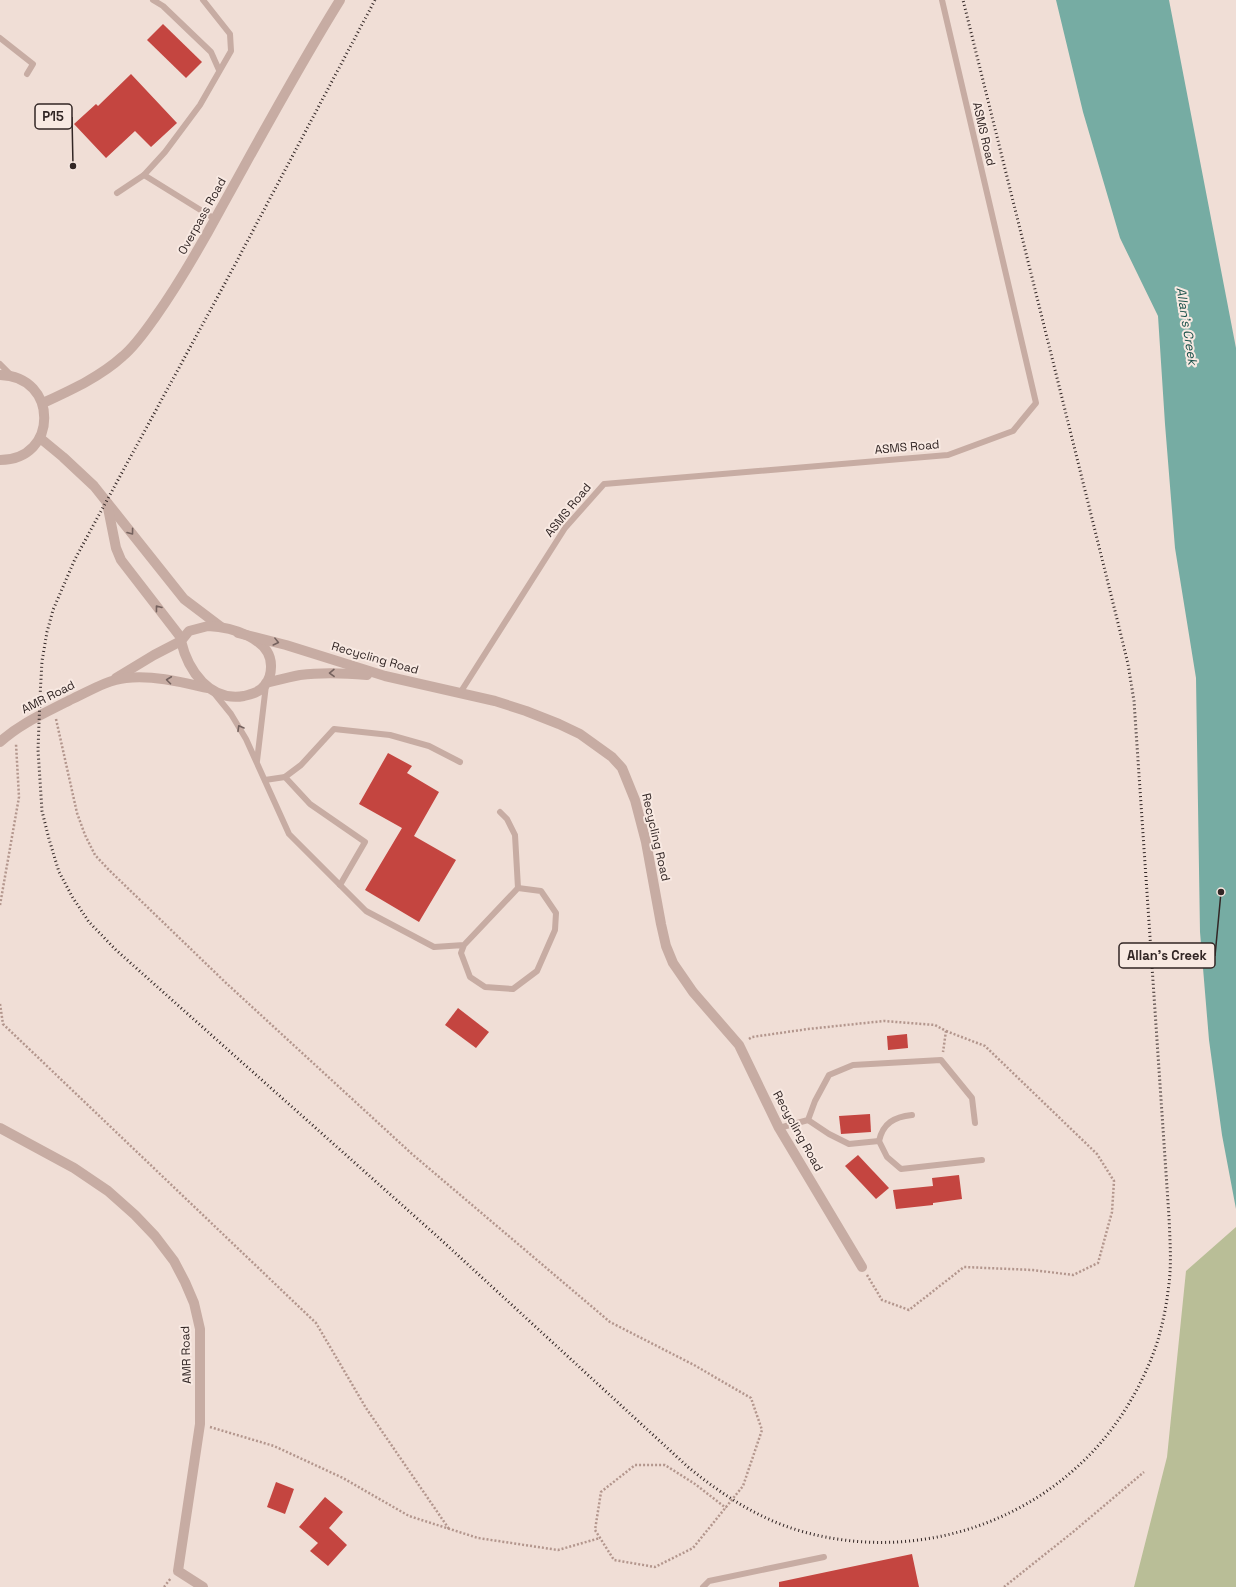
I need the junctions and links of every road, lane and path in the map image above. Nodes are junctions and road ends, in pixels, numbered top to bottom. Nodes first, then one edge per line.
1 (153, 0) edge
2 (203, 0) edge
3 (340, 0) edge
4 (942, 0) edge
5 (0, 38) edge
6 (219, 70) junction
7 (27, 74) dead end
8 (144, 175) junction
9 (116, 193) dead end
10 (215, 218) junction
11 (0, 364) edge
12 (0, 369) edge
13 (0, 375) edge
14 (11, 375) junction
15 (43, 403) junction
16 (40, 438) junction
17 (0, 460) edge
18 (107, 501) junction
19 (221, 627) junction
20 (238, 633) junction
21 (182, 640) junction
22 (385, 676) junction
23 (111, 681) junction
24 (266, 684) junction
25 (210, 689) junction
26 (460, 693) junction
27 (54, 709) junction
28 (15, 730) junction
29 (0, 742) edge
30 (460, 762) dead end
31 (257, 763) junction
32 (285, 777) junction
33 (265, 780) junction
34 (500, 812) dead end
35 (340, 885) junction
36 (518, 888) junction
37 (0, 904) edge
38 (464, 945) junction
39 (0, 1004) edge
40 (946, 1032) junction
41 (739, 1045) junction
42 (941, 1060) junction
43 (912, 1115) dead end
44 (808, 1120) junction
45 (975, 1123) dead end
46 (0, 1128) edge
47 (779, 1128) junction
48 (879, 1141) junction
49 (982, 1160) dead end
50 (862, 1267) joint
51 (200, 1424) junction
52 (1144, 1472) dead end
53 (726, 1508) junction
54 (449, 1529) junction
55 (600, 1538) junction
56 (824, 1557) dead end
57 (203, 1587) edge
58 (702, 1587) edge
59 (1004, 1587) edge

1 - 6 lane
2 - 6 lane
3 - 10 street, Overpass Road
4 - 26 lane, ASMS Road
5 - 7 lane
6 - 8 lane
8 - 9 lane
8 - 10 lane
10 - 15 street, Overpass Road
11 - 14 lane
12 - 14 street
13 - 14 street
14 - 15 street
15 - 16 street
16 - 17 street
16 - 18 street
18 -> 19 street
21 -> 18 street
19 - 20 street
19 - 21 street
20 -> 22 street, Recycling Road
20 - 24 street
21 - 23 street, AMR Road
21 - 25 street
22 -> 24 street
22 - 26 street, Recycling Road
25 -> 23 street, AMR Road
23 - 27 street, AMR Road
24 - 25 street
24 - 31 lane
31 -> 25 lane
26 - 41 street, Recycling Road
27 - 28 street, AMR Road
27 - 53 path
28 - 29 street, AMR Road
28 - 37 path
30 - 32 lane
31 - 33 lane
32 - 33 lane
32 - 35 lane
33 - 35 lane
34 - 36 lane
35 - 38 lane
36 - 38 lane
36 - 38 lane
39 - 54 path
40 - 41 path
40 - 42 path
40 - 50 path
41 - 47 street, Recycling Road
42 - 44 lane
42 - 45 lane
43 - 48 lane
44 - 47 lane
44 - 48 lane
46 - 51 street, AMR Road
47 - 50 street, Recycling Road
48 - 49 lane
51 - 54 path
51 - 57 street, AMR Road
52 - 59 path
53 - 55 path
53 - 55 path
54 - 55 path
56 - 58 lane

